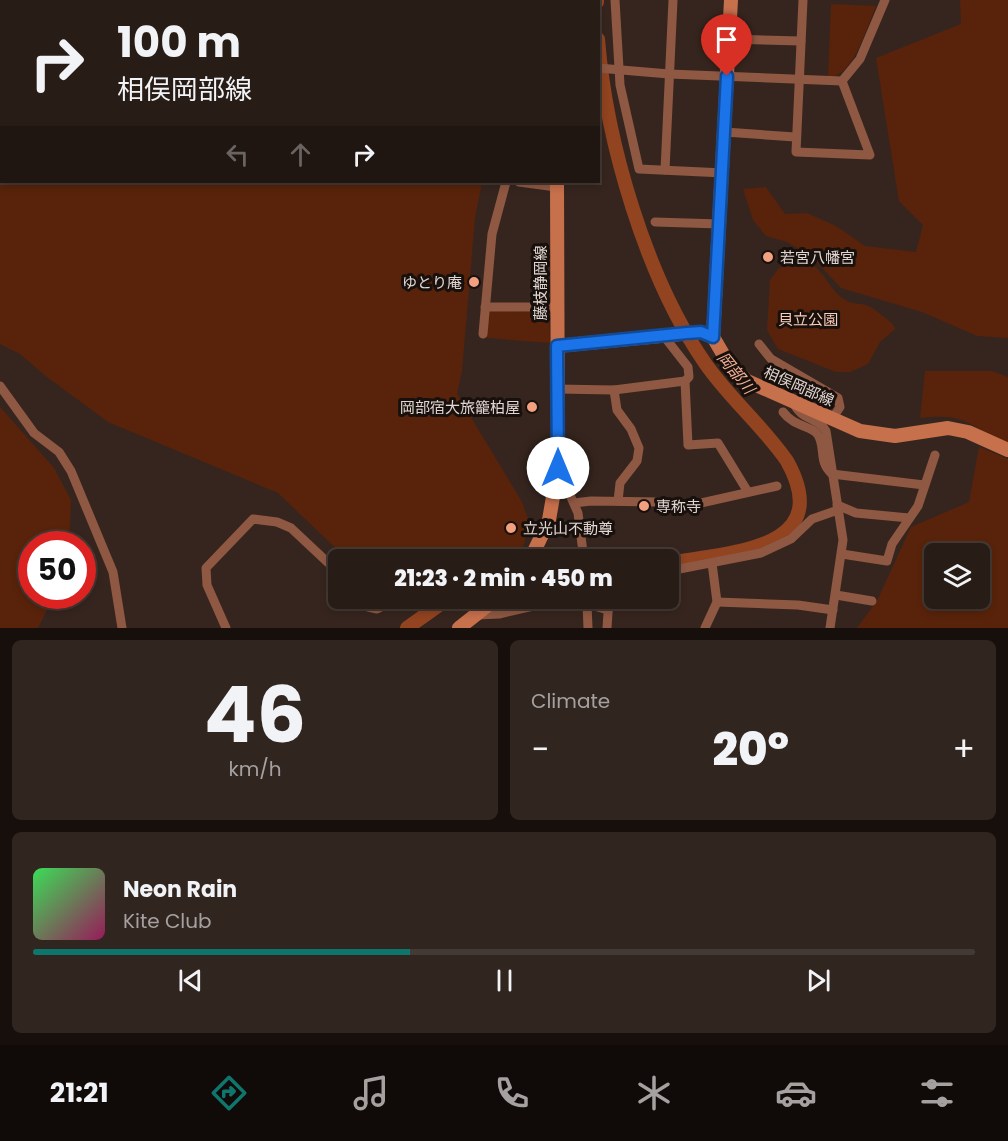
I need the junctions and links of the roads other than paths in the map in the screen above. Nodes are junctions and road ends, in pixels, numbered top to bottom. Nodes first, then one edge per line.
1 (615, 0) edge
2 (673, 0) edge
3 (731, 0) edge
4 (803, 0) edge
5 (885, 0) edge
6 (729, 39) junction
7 (801, 42) junction
8 (600, 68) edge
9 (620, 70) junction
10 (669, 74) junction
11 (727, 76) junction
12 (800, 80) junction
13 (842, 81) junction
14 (725, 132) junction
15 (795, 137) junction
16 (665, 170) junction
17 (724, 173) junction
18 (506, 183) edge
19 (538, 183) edge
20 (557, 184) edge
21 (655, 222) dead end
22 (720, 224) junction
23 (485, 307) junction
24 (556, 307) junction
25 (483, 334) dead end
26 (668, 334) junction
27 (707, 335) junction
28 (759, 344) dead end
29 (557, 346) junction
30 (685, 381) junction
31 (0, 386) edge
32 (557, 389) junction
33 (614, 390) junction
34 (788, 407) junction
35 (832, 419) junction
36 (1008, 450) edge
37 (935, 455) dead end
38 (558, 468) junction
39 (832, 474) junction
40 (924, 484) junction
41 (777, 486) dead end
42 (748, 492) junction
43 (618, 501) junction
44 (574, 503) junction
45 (838, 508) junction
46 (909, 518) junction
47 (535, 549) edge
48 (583, 549) edge
49 (842, 554) junction
50 (328, 563) edge
51 (712, 563) junction
52 (679, 569) edge
53 (836, 595) junction
54 (872, 601) dead end
55 (717, 602) junction
56 (484, 609) edge
57 (521, 609) edge
58 (587, 609) edge
59 (603, 609) edge
60 (833, 610) junction
61 (477, 615) junction
62 (122, 628) edge
63 (226, 628) edge
64 (459, 628) edge
65 (588, 628) edge
66 (607, 628) edge
67 (705, 628) edge
68 (830, 628) edge

1 - 9 street
2 - 10 street
3 - 6 main road
4 - 7 street
5 - 13 street
6 - 7 street
6 - 11 main road
7 - 12 street
8 - 9 street
9 - 10 street
9 - 16 street
10 - 11 street
10 - 16 street
11 - 12 street
11 - 14 main road
12 - 13 street
12 - 15 street
13 - 15 street
14 - 15 street
14 - 17 main road
16 - 17 street
17 - 22 main road
18 - 23 street
19 - 20 street
20 - 24 main road, 藤枝静岡線
21 - 22 street
22 - 27 main road
23 - 24 street
23 - 25 street
24 - 29 main road, 藤枝静岡線
26 - 27 main road
26 - 29 main road
26 - 30 street
27 - 34 main road, 相俣岡部線
28 - 35 street
29 - 32 main road, 藤枝静岡線
30 - 33 street
30 - 42 street
31 - 62 street
32 - 33 street
32 - 38 main road, 藤枝静岡線
33 - 43 street
34 - 35 main road, 相俣岡部線
34 - 39 street
35 - 36 main road, 相俣岡部線
37 - 40 street
38 - 44 street
38 - 47 main road, 藤枝静岡線
39 - 40 street
39 - 45 street
40 - 46 street
41 - 42 street
42 - 43 street
43 - 44 street
44 - 48 street
45 - 46 street
45 - 49 street
45 - 51 street
46 - 49 street
49 - 53 street
50 - 63 street
51 - 52 street
51 - 55 street
53 - 54 street
53 - 60 street
55 - 60 street
55 - 67 street
56 - 61 main road
57 - 61 street
58 - 65 street
59 - 66 street
60 - 68 street
61 - 64 main road

